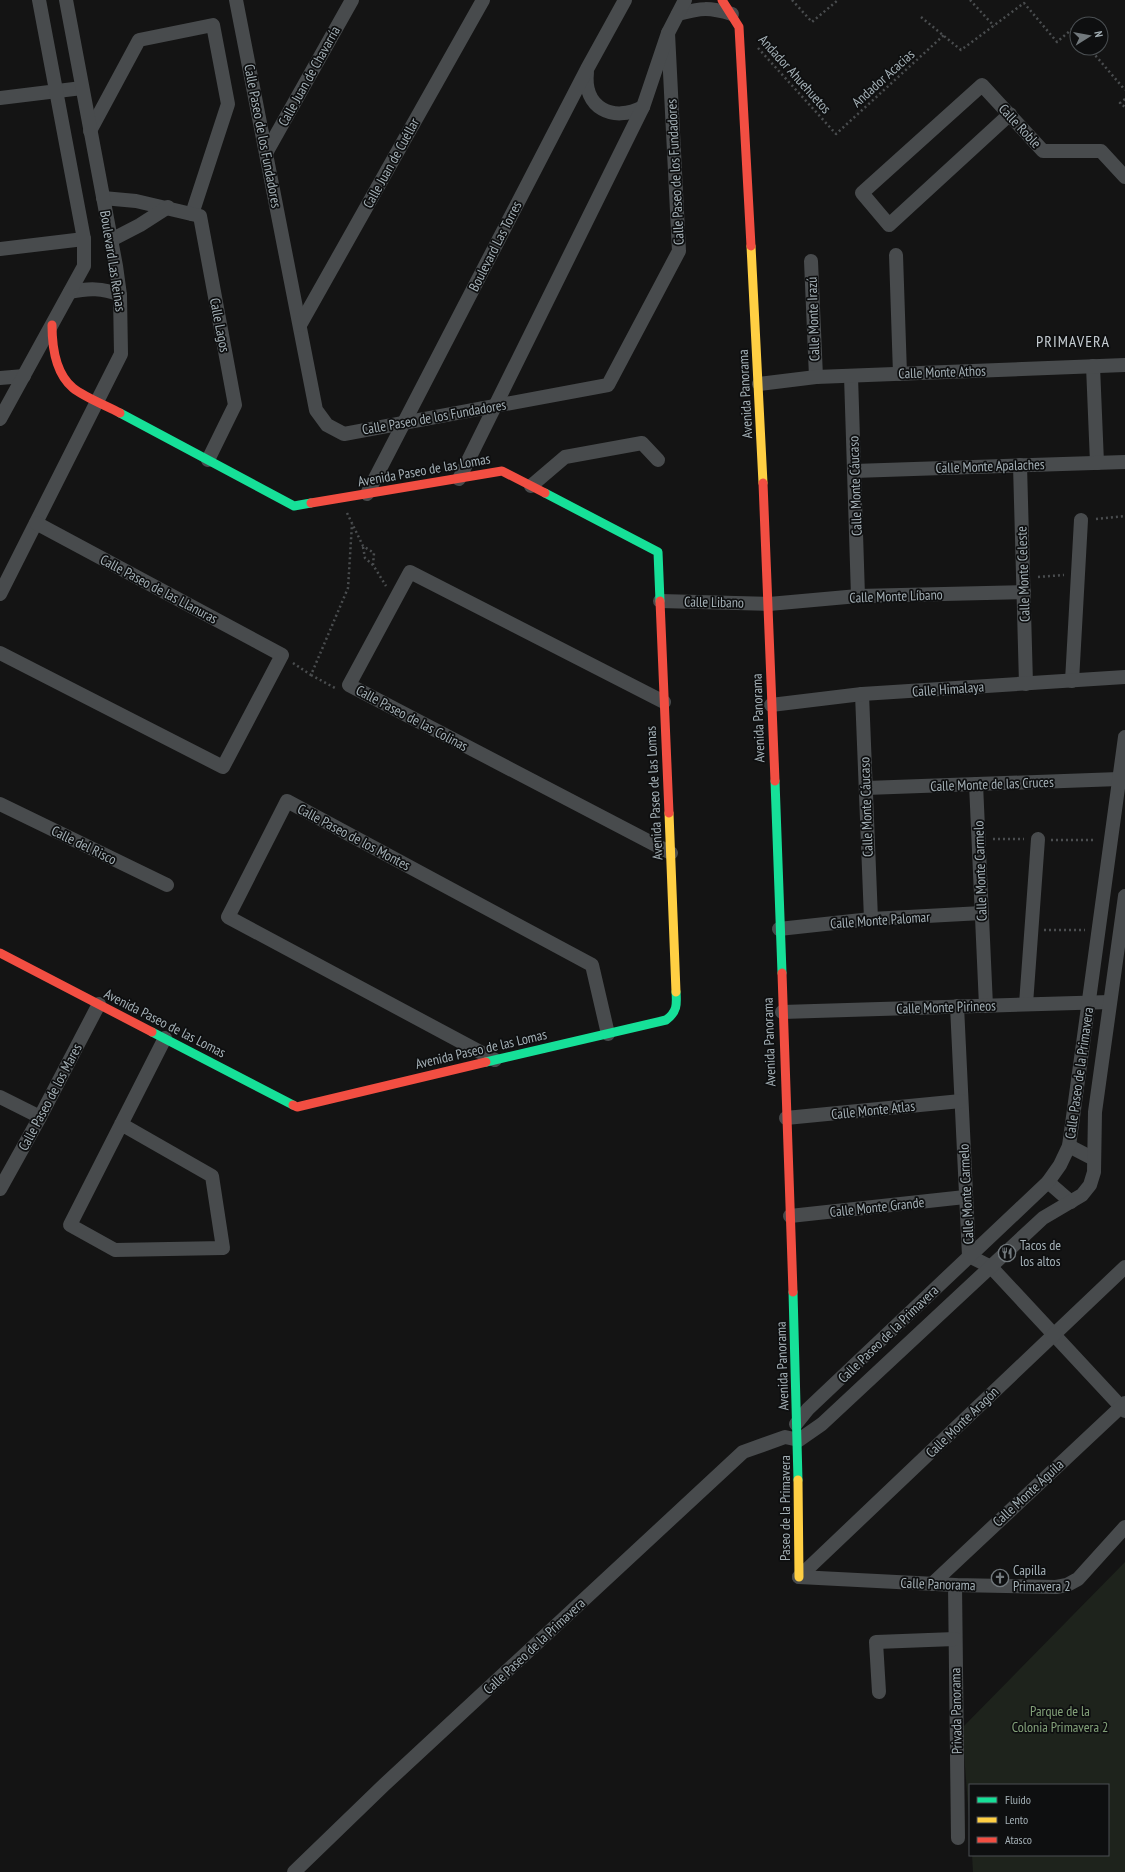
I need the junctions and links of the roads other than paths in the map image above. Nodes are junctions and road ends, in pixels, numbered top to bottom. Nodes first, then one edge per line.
1 (39, 0) edge
2 (66, 0) edge
3 (236, 0) edge
4 (352, 0) edge
5 (482, 0) edge
6 (625, 0) edge
7 (685, 0) edge
8 (722, 0) edge
9 (678, 14) junction
10 (732, 14) junction
11 (668, 33) junction
12 (587, 69) junction
13 (82, 88) junction
14 (56, 92) junction
15 (0, 98) edge
16 (644, 106) junction
17 (1010, 114) junction
18 (90, 132) junction
19 (266, 153) junction
20 (1125, 177) edge
21 (103, 198) junction
22 (168, 207) junction
23 (192, 214) junction
24 (84, 239) junction
25 (111, 240) junction
26 (0, 249) edge
27 (896, 256) dead end
28 (811, 260) dead end
29 (70, 292) junction
30 (120, 295) junction
31 (52, 325) junction
32 (300, 325) junction
33 (1125, 365) edge
34 (1093, 366) junction
35 (900, 374) junction
36 (24, 376) junction
37 (851, 376) junction
38 (816, 377) junction
39 (0, 378) edge
40 (759, 384) junction
41 (97, 401) junction
42 (495, 406) junction
43 (0, 419) edge
44 (404, 423) junction
45 (208, 460) junction
46 (658, 460) dead end
47 (1125, 462) edge
48 (1096, 463) junction
49 (1020, 465) junction
50 (854, 471) junction
51 (459, 479) junction
52 (531, 486) junction
53 (367, 494) junction
54 (1081, 520) road end
55 (36, 523) junction
56 (1023, 585) junction
57 (1, 590) edge
58 (858, 596) junction
59 (660, 601) junction
60 (769, 604) junction
61 (0, 653) edge
62 (1125, 677) edge
63 (1072, 681) junction
64 (1026, 684) junction
65 (862, 694) junction
66 (664, 702) junction
67 (771, 705) junction
68 (1125, 737) edge
69 (1119, 779) junction
70 (976, 784) junction
71 (866, 788) junction
72 (0, 804) edge
73 (1038, 839) dead end
74 (671, 853) junction
75 (168, 885) dead end
76 (1125, 896) edge
77 (982, 913) junction
78 (871, 919) junction
79 (779, 929) junction
80 (0, 953) edge
81 (1089, 1002) junction
82 (1110, 1002) junction
83 (99, 1004) junction
84 (1026, 1004) junction
85 (956, 1006) junction
86 (986, 1006) junction
87 (782, 1012) junction
88 (608, 1034) junction
89 (165, 1038) junction
90 (495, 1060) junction
91 (0, 1096) edge
92 (961, 1101) junction
93 (40, 1117) junction
94 (786, 1118) junction
95 (121, 1124) junction
96 (1069, 1146) junction
97 (1094, 1159) junction
98 (1048, 1182) junction
99 (0, 1189) edge
100 (965, 1197) junction
101 (1071, 1202) junction
102 (790, 1216) junction
103 (969, 1256) junction
104 (991, 1267) junction
105 (1125, 1267) edge
106 (1054, 1334) junction
107 (1124, 1407) edge
108 (798, 1421) junction
109 (785, 1437) junction
110 (799, 1440) junction
111 (1125, 1527) edge
112 (799, 1577) junction
113 (932, 1584) junction
114 (955, 1585) junction
115 (955, 1639) junction
116 (879, 1692) dead end
117 (958, 1838) dead end
118 (294, 1872) edge

1 - 14 street, Boulevard Las Reinas
2 - 13 street, Boulevard Las Reinas
3 - 19 street, Calle Paseo de los Fundadores
4 - 19 street, Calle Juan de Chavarría
5 - 32 street, Calle Juan de Cuéllar
6 - 12 street, Boulevard Las Torres
7 - 9 street
8 - 10 street, Avenida Panorama
9 - 10 street
9 - 11 street
10 - 40 street, Avenida Panorama
11 - 16 street
11 - 42 street, Calle Paseo de los Fundadores
12 - 16 street
12 - 44 street, Boulevard Las Torres
13 - 14 street
13 - 18 street, Boulevard Las Reinas
14 - 15 street
14 - 24 street, Boulevard Las Reinas
16 - 42 street
17 - 17 street, Calle Roble
17 - 20 street, Calle Roble
18 - 21 street, Boulevard Las Reinas
18 - 23 street
19 - 32 street, Calle Paseo de los Fundadores
21 - 22 street
21 - 25 street, Boulevard Las Reinas
22 - 23 street
22 - 25 street
23 - 45 street, Calle Lagos
24 - 26 street
24 - 29 street, Boulevard Las Reinas
25 - 30 street, Boulevard Las Reinas
27 - 35 street
28 - 38 street, Calle Monte Irazú
29 - 30 street
29 - 31 street, Boulevard Las Reinas
30 - 41 street, Boulevard Las Reinas
31 - 36 street, Boulevard Las Reinas
31 - 41 street, Avenida Paseo de las Lomas
32 - 44 street, Calle Paseo de los Fundadores
33 - 34 street, Calle Monte Athos
34 - 35 street, Calle Monte Athos
34 - 48 street
35 - 37 street, Calle Monte Athos
36 - 39 street
36 - 43 street, Boulevard Las Reinas
37 - 38 street, Calle Monte Athos
37 - 50 street, Calle Monte Cáucaso
38 - 40 street, Calle Monte Athos
40 - 60 street, Avenida Panorama
41 - 45 street, Avenida Paseo de las Lomas
41 - 55 street, Boulevard Las Reinas
42 - 44 street, Calle Paseo de los Fundadores
42 - 51 street
44 - 53 street, Boulevard Las Torres
45 - 53 street, Avenida Paseo de las Lomas
46 - 52 street
47 - 48 street, Calle Monte Apalaches
48 - 49 street, Calle Monte Apalaches
49 - 50 street, Calle Monte Apalaches
49 - 56 street, Calle Monte Celeste
50 - 58 street, Calle Monte Cáucaso
51 - 52 street, Avenida Paseo de las Lomas
51 - 53 street, Avenida Paseo de las Lomas
52 - 59 street, Avenida Paseo de las Lomas
54 - 63 street
55 - 57 street, Boulevard Las Reinas
55 - 61 street, Calle Paseo de las Llanuras
56 - 58 street, Calle Monte Líbano
56 - 64 street, Calle Monte Celeste
58 - 60 street, Calle Monte Líbano
59 - 60 street, Calle Libano
59 - 66 street, Avenida Paseo de las Lomas
60 - 67 street, Avenida Panorama
62 - 63 street, Calle Himalaya
63 - 64 street, Calle Himalaya
64 - 65 street, Calle Himalaya
65 - 67 street, Calle Himalaya
65 - 71 street, Calle Monte Cáucaso
66 - 74 street, Avenida Paseo de las Lomas
66 - 74 street, Calle Paseo de las Colinas
67 - 79 street, Avenida Panorama
68 - 69 street, Calle Paseo de la Primavera
69 - 70 street, Calle Monte de las Cruces
69 - 81 street, Calle Paseo de la Primavera
70 - 71 street, Calle Monte de las Cruces
70 - 77 street, Calle Monte Carmelo
71 - 78 street, Calle Monte Cáucaso
72 - 75 street, Calle del Risco
73 - 84 street
74 - 88 street, Avenida Paseo de las Lomas
76 - 82 street, Calle Paseo de la Primavera
77 - 78 street, Calle Monte Palomar
77 - 86 street, Calle Monte Carmelo
78 - 79 street, Calle Monte Palomar
79 - 87 street, Avenida Panorama
80 - 83 street, Avenida Paseo de las Lomas
81 - 82 street, Calle Monte Pirineos
81 - 84 street, Calle Monte Pirineos
81 - 96 street, Calle Paseo de la Primavera
82 - 97 street, Calle Paseo de la Primavera
83 - 89 street, Avenida Paseo de las Lomas
83 - 93 street, Calle Paseo de los Mares
84 - 86 street, Calle Monte Pirineos
85 - 86 street, Calle Monte Pirineos
85 - 87 street, Calle Monte Pirineos
85 - 92 street, Calle Monte Carmelo
87 - 94 street, Avenida Panorama
88 - 90 street, Avenida Paseo de las Lomas
88 - 90 street, Calle Paseo de los Montes
89 - 90 street, Avenida Paseo de las Lomas
89 - 95 street
91 - 93 street
92 - 94 street, Calle Monte Atlas
92 - 100 street, Calle Monte Carmelo
93 - 99 street, Calle Paseo de los Mares
94 - 102 street, Avenida Panorama
95 - 95 street
96 - 97 street
96 - 98 street, Calle Paseo de la Primavera
97 - 101 street, Calle Paseo de la Primavera
98 - 101 street
98 - 103 street, Calle Paseo de la Primavera
100 - 102 street, Calle Monte Grande
100 - 103 street, Calle Monte Carmelo
101 - 104 street, Calle Paseo de la Primavera
102 - 108 street, Avenida Panorama
103 - 104 street, Calle Monte Carmelo
103 - 108 street, Calle Paseo de la Primavera
104 - 106 street, Calle Monte Carmelo
104 - 110 street, Calle Paseo de la Primavera
105 - 106 street, Calle Monte Aragón
106 - 107 street, Calle Monte Carmelo
106 - 112 street, Calle Monte Aragón
107 - 113 street, Calle Monte Águila
108 - 109 street, Calle Paseo de la Primavera
108 - 110 street, Avenida Panorama
109 - 110 street
109 - 118 street, Calle Paseo de la Primavera
110 - 112 street, Paseo de la Primavera
111 - 114 street, Calle Panorama
112 - 113 street, Calle Panorama
113 - 114 street, Calle Panorama
114 - 115 street, Privada Panorama
115 - 116 street
115 - 117 street, Privada Panorama

